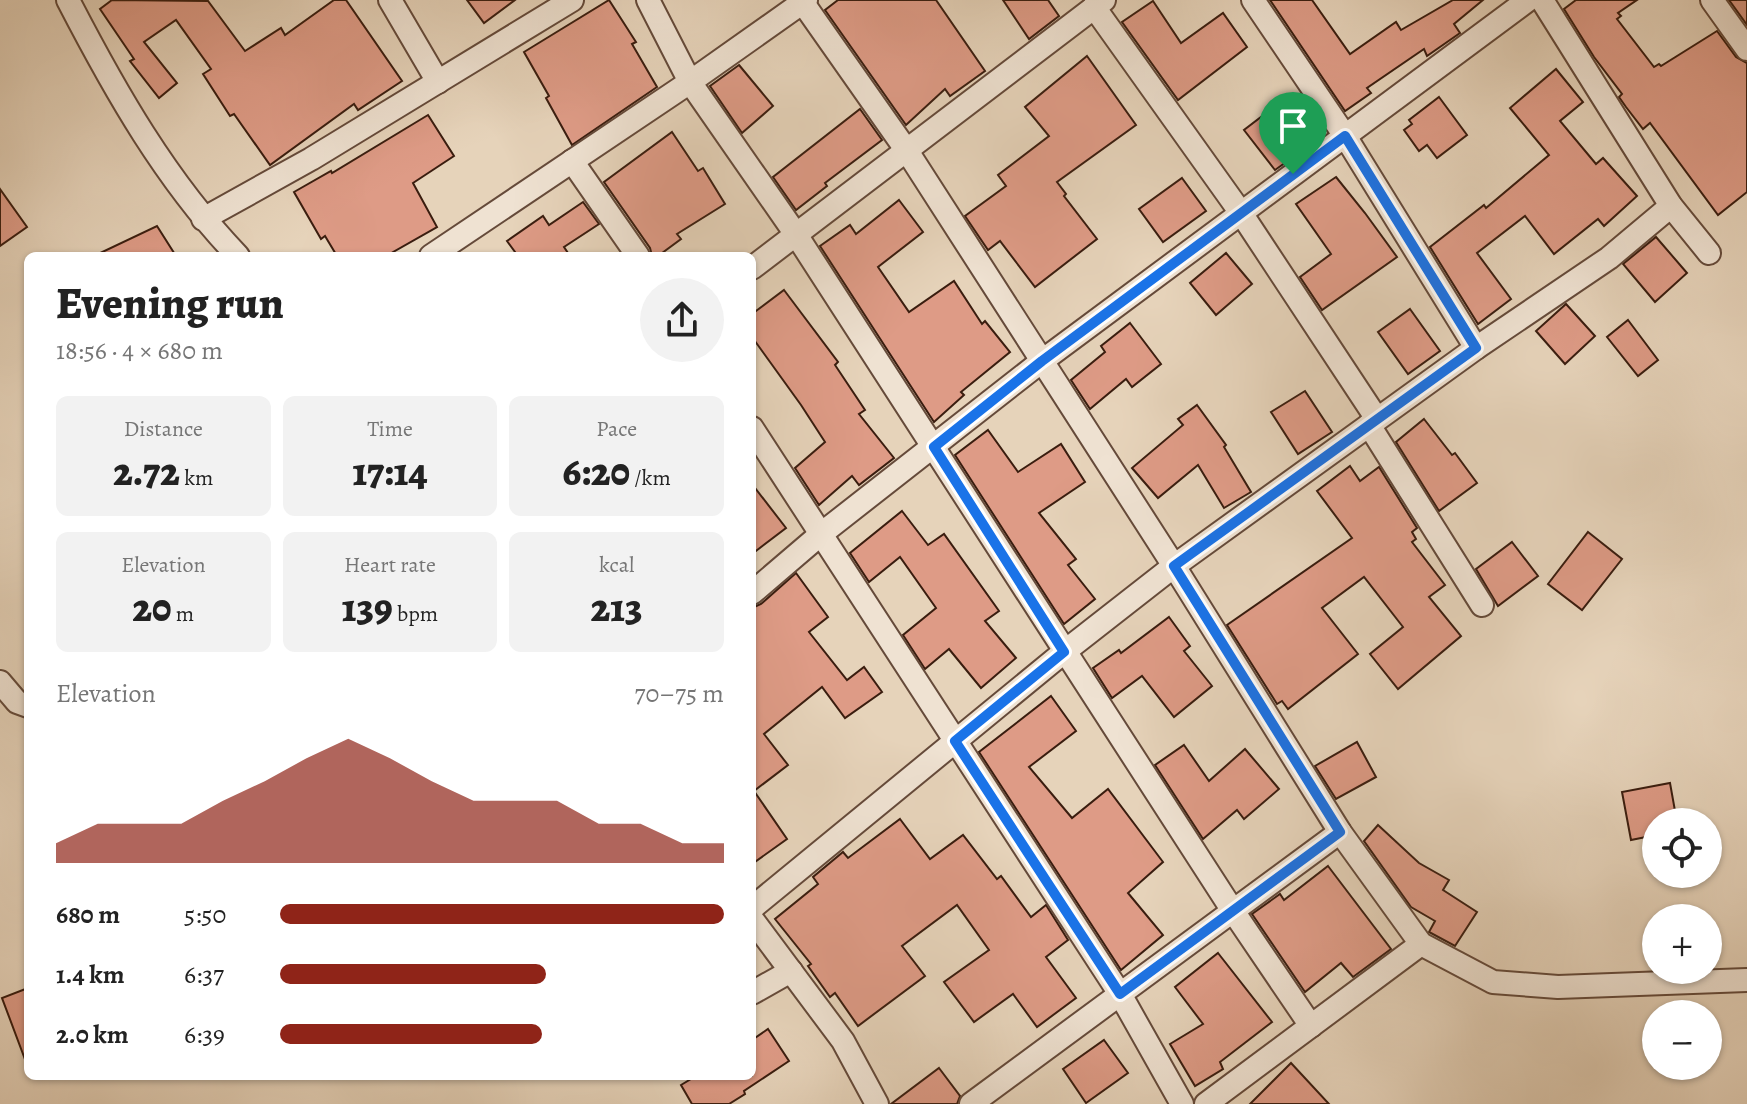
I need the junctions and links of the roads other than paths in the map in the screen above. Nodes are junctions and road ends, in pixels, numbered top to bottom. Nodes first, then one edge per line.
1 (68, 0) edge
2 (390, 0) edge
3 (572, 0) edge
4 (648, 0) edge
5 (1253, 0) edge
6 (1528, 0) edge
7 (1542, 0) edge
8 (1712, 0) edge
9 (804, 1) edge
10 (1099, 4) edge
11 (1747, 49) edge
12 (438, 82) junction
13 (690, 82) junction
14 (1345, 136) junction
15 (907, 151) junction
16 (572, 161) junction
17 (1671, 206) junction
18 (1241, 213) junction
19 (203, 219) junction
20 (795, 233) junction
21 (234, 252) edge
22 (437, 252) edge
23 (635, 252) edge
24 (1709, 253) dead end
25 (756, 265) edge
26 (1476, 348) junction
27 (1042, 361) junction
28 (1373, 422) junction
29 (756, 434) edge
30 (934, 447) junction
31 (821, 534) junction
32 (1174, 566) junction
33 (756, 590) edge
34 (1482, 605) dead end
35 (1064, 652) junction
36 (0, 682) edge
37 (15, 705) edge
38 (955, 741) junction
39 (1340, 832) junction
40 (756, 905) edge
41 (1233, 911) junction
42 (756, 924) edge
43 (1421, 944) junction
44 (791, 971) junction
45 (1747, 980) edge
46 (756, 991) edge
47 (1120, 994) junction
48 (1311, 1026) junction
49 (877, 1104) edge
50 (971, 1104) edge
51 (1182, 1104) edge
52 (1206, 1104) edge

1 - 19 street
2 - 12 street
3 - 12 street
4 - 13 street
5 - 14 street
6 - 14 street
7 - 17 street
8 - 11 street
9 - 13 street
9 - 15 street
10 - 15 street
10 - 18 street
12 - 19 street
13 - 16 street
13 - 20 street
14 - 18 street
14 - 26 street
15 - 20 street
15 - 27 street
16 - 22 street
16 - 23 street
17 - 24 street
17 - 26 street
18 - 27 street
18 - 28 street
19 - 21 street
20 - 25 street
20 - 30 street
26 - 28 street
27 - 30 street
27 - 32 street
28 - 32 street
28 - 34 street
29 - 31 street
30 - 31 street
30 - 35 street
31 - 33 street
31 - 38 street
32 - 35 street
32 - 39 street
35 - 38 street
35 - 41 street
36 - 37 street
38 - 40 street
38 - 47 street
39 - 41 street
39 - 43 street
41 - 47 street
41 - 48 street
42 - 44 street
43 - 45 street
43 - 48 street
44 - 46 street
44 - 49 street
47 - 50 street
47 - 51 street
48 - 52 street

